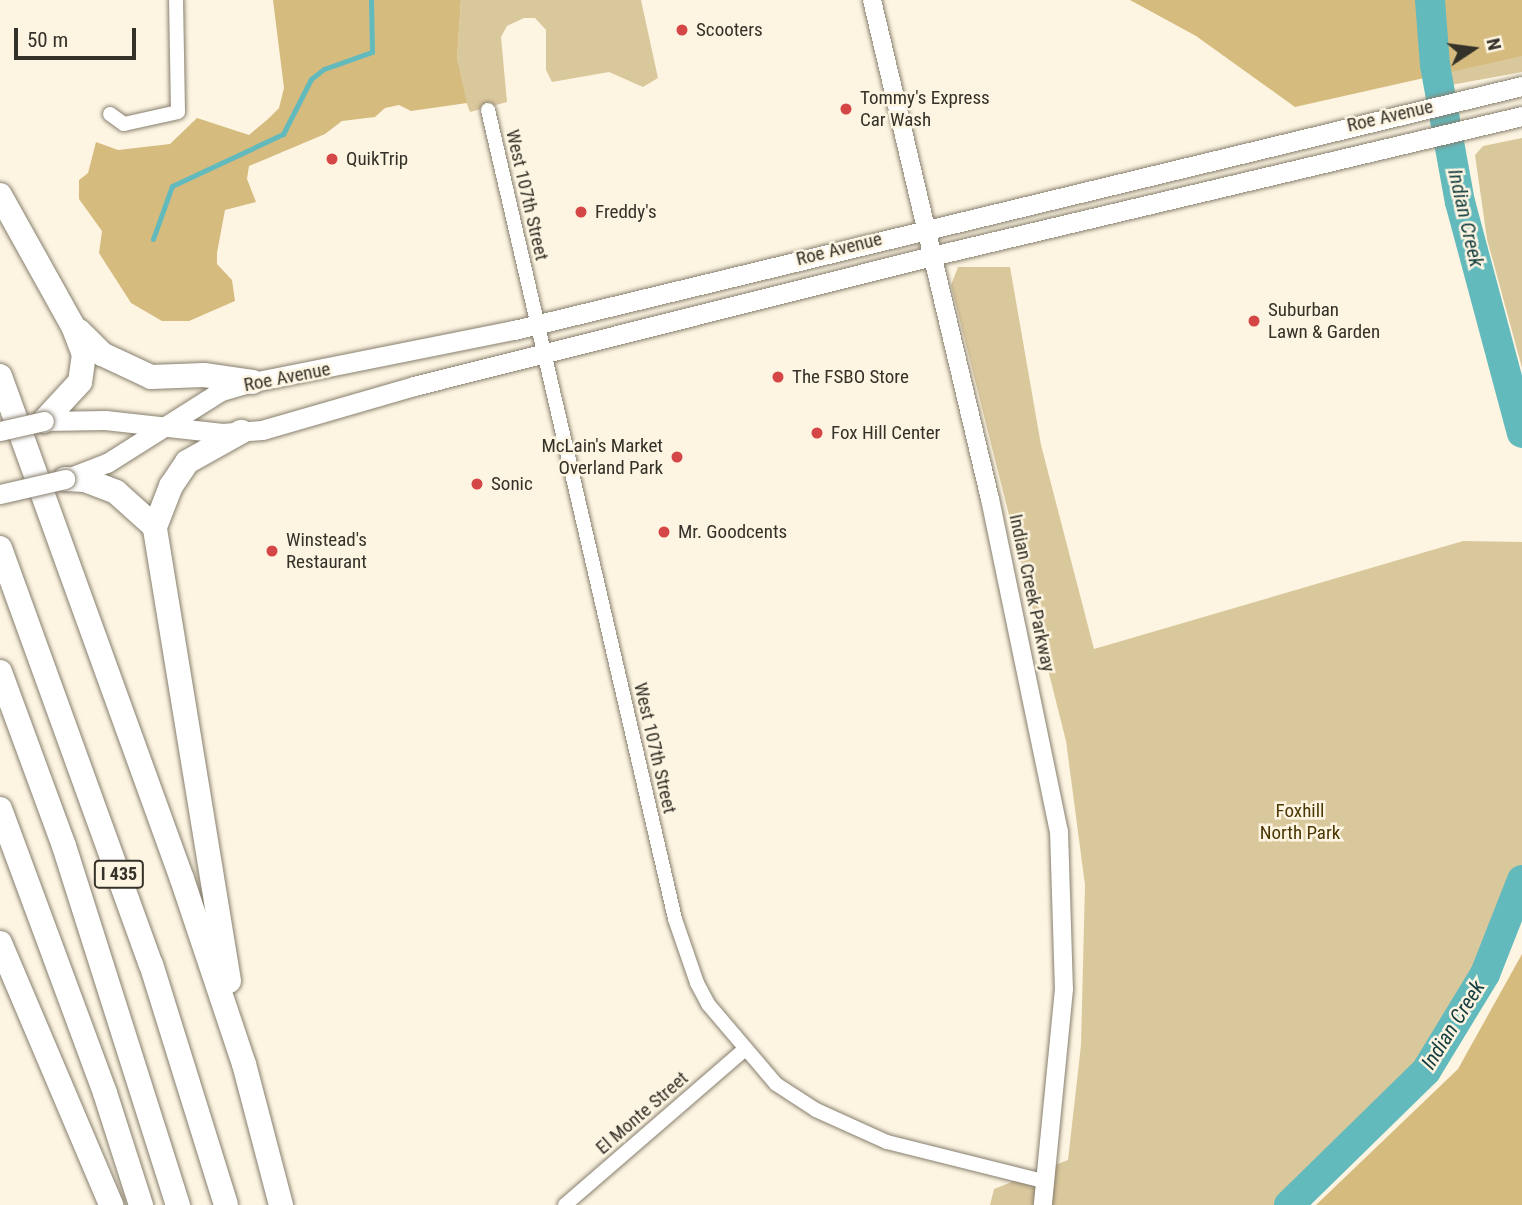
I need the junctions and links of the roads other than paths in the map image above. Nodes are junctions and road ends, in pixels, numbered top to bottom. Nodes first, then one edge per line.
1 (176, 0) edge
2 (872, 0) edge
3 (1514, 87) edge
4 (488, 110) dead end
5 (110, 114) dead end
6 (1517, 118) edge
7 (0, 195) edge
8 (924, 228) junction
9 (932, 256) junction
10 (537, 324) junction
11 (73, 326) junction
12 (544, 355) junction
13 (0, 376) edge
14 (253, 382) junction
15 (44, 421) junction
16 (163, 426) junction
17 (0, 431) edge
18 (241, 432) junction
19 (65, 479) junction
20 (0, 494) edge
21 (155, 527) junction
22 (0, 548) edge
23 (0, 672) edge
24 (0, 809) edge
25 (0, 943) edge
26 (745, 1049) junction
27 (244, 1064) junction
28 (1047, 1182) junction
29 (111, 1205) edge
30 (141, 1205) edge
31 (178, 1205) edge
32 (226, 1205) edge
33 (281, 1205) edge
34 (565, 1205) edge
35 (1043, 1205) edge

1 - 5 street
2 - 8 street, Indian Creek Parkway
3 - 8 main road, Roe Avenue
4 - 10 street, West 107th Street
6 - 9 main road, Roe Avenue
7 - 11 highway
8 - 9 street, Indian Creek Parkway
8 - 10 main road, Roe Avenue
9 - 12 main road, Roe Avenue
9 - 28 street, Indian Creek Parkway
10 - 12 street, West 107th Street
10 - 14 main road, Roe Avenue
11 - 14 highway
11 - 15 highway
12 - 18 main road, Roe Avenue
12 - 26 street, West 107th Street
13 - 27 highway
14 - 16 main road, Roe Avenue
15 - 16 main road, Roe Avenue
15 - 17 main road, Roe Avenue, bridge
16 - 18 main road, Roe Avenue
16 - 19 main road, Roe Avenue
18 - 21 highway
19 - 20 main road, Roe Avenue, bridge
19 - 21 highway
21 - 27 highway
22 - 32 highway, I 435
23 - 31 highway, I 435
24 - 30 highway
25 - 29 highway
26 - 28 street, West 107th Street
26 - 34 street, El Monte Street
27 - 33 highway
28 - 35 street, Indian Creek Parkway

